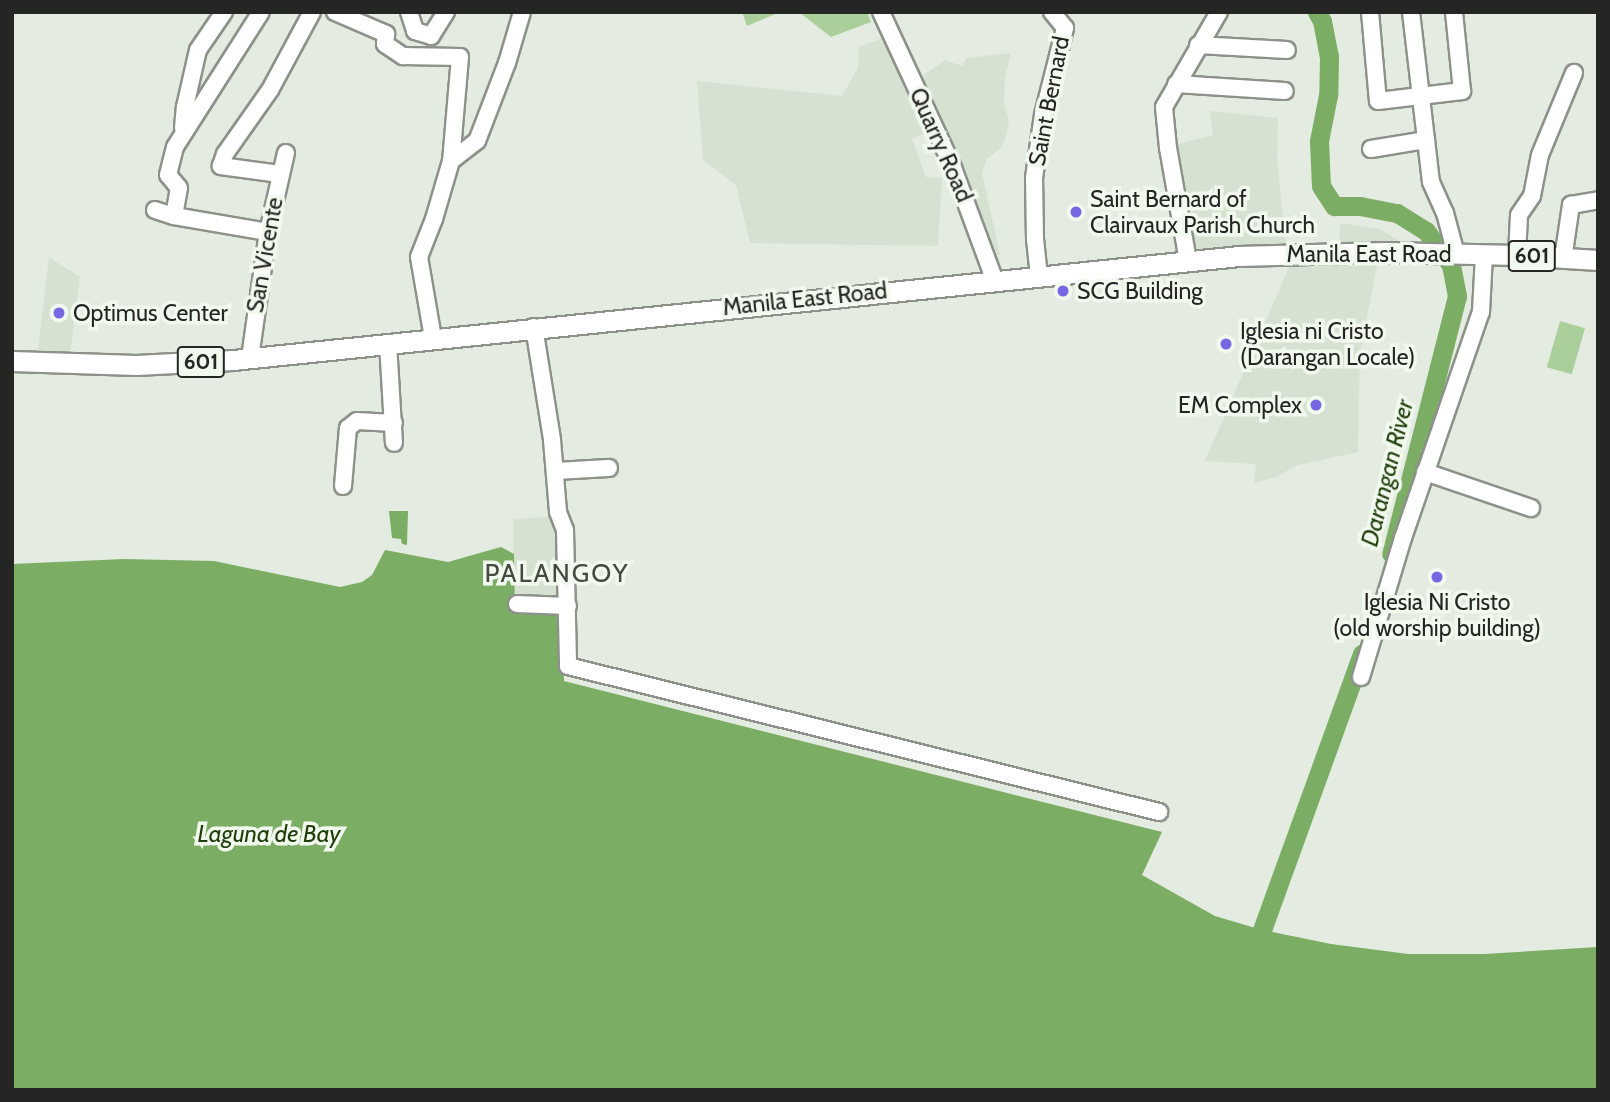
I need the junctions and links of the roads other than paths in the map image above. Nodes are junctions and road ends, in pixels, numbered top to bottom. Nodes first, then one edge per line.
1 (224, 12) edge
2 (261, 12) edge
3 (312, 12) edge
4 (409, 12) edge
5 (446, 12) edge
6 (522, 12) edge
7 (881, 12) edge
8 (1052, 12) edge
9 (1219, 12) edge
10 (1370, 12) edge
11 (1411, 12) edge
12 (1454, 12) edge
13 (345, 15) edge
14 (415, 31) junction
15 (1198, 45) junction
16 (1287, 50) dead end
17 (395, 53) junction
18 (1573, 73) dead end
19 (1176, 85) junction
20 (1285, 91) dead end
21 (1422, 97) junction
22 (183, 131) junction
23 (1426, 141) junction
24 (1371, 149) dead end
25 (286, 153) dead end
26 (451, 161) junction
27 (280, 174) junction
28 (1598, 200) edge
29 (155, 210) dead end
30 (174, 216) junction
31 (268, 232) junction
32 (1455, 254) junction
33 (1484, 255) junction
34 (1517, 255) junction
35 (1563, 259) junction
36 (1598, 260) edge
37 (1188, 261) junction
38 (1039, 277) junction
39 (995, 281) junction
40 (534, 327) junction
41 (433, 338) junction
42 (388, 344) junction
43 (250, 358) junction
44 (12, 361) edge
45 (394, 423) junction
46 (394, 443) dead end
47 (609, 468) dead end
48 (555, 471) junction
49 (1425, 472) junction
50 (343, 486) dead end
51 (1531, 508) dead end
52 (517, 604) dead end
53 (568, 606) junction
54 (1361, 677) dead end
55 (1159, 812) dead end

1 - 22 street
2 - 22 street
3 - 27 street
4 - 14 street
5 - 14 street
6 - 26 street
7 - 39 street, Quarry Road
8 - 38 street, Saint Bernard
9 - 15 street
10 - 21 street
11 - 21 street
12 - 21 street
13 - 17 street
14 - 17 street
15 - 16 street
15 - 19 street
17 - 26 street
18 - 34 street
19 - 20 street
19 - 37 street
21 - 23 street
22 - 30 street
23 - 24 street
23 - 32 street
25 - 27 street, San Vicente
26 - 41 street
27 - 31 street, San Vicente
28 - 35 street
29 - 30 street
30 - 31 street
31 - 43 street, San Vicente
32 - 33 main road, Manila East Road / 601
32 - 37 main road, Manila East Road / 601
33 - 34 main road, Manila East Road / 601
33 - 49 street
34 - 35 main road, Manila East Road / 601
35 - 36 main road, Manila East Road / 601
37 - 38 main road, Manila East Road / 601
38 - 39 main road, Manila East Road / 601
39 - 40 main road, Manila East Road / 601
40 - 41 main road, Manila East Road / 601
40 - 48 street
41 - 42 main road, Manila East Road / 601
42 - 43 main road, Manila East Road / 601
42 - 45 street
43 - 44 main road, Manila East Road / 601
45 - 46 street
45 - 50 street
47 - 48 street
48 - 53 street
49 - 51 street
49 - 54 street
52 - 53 street
53 - 55 street

